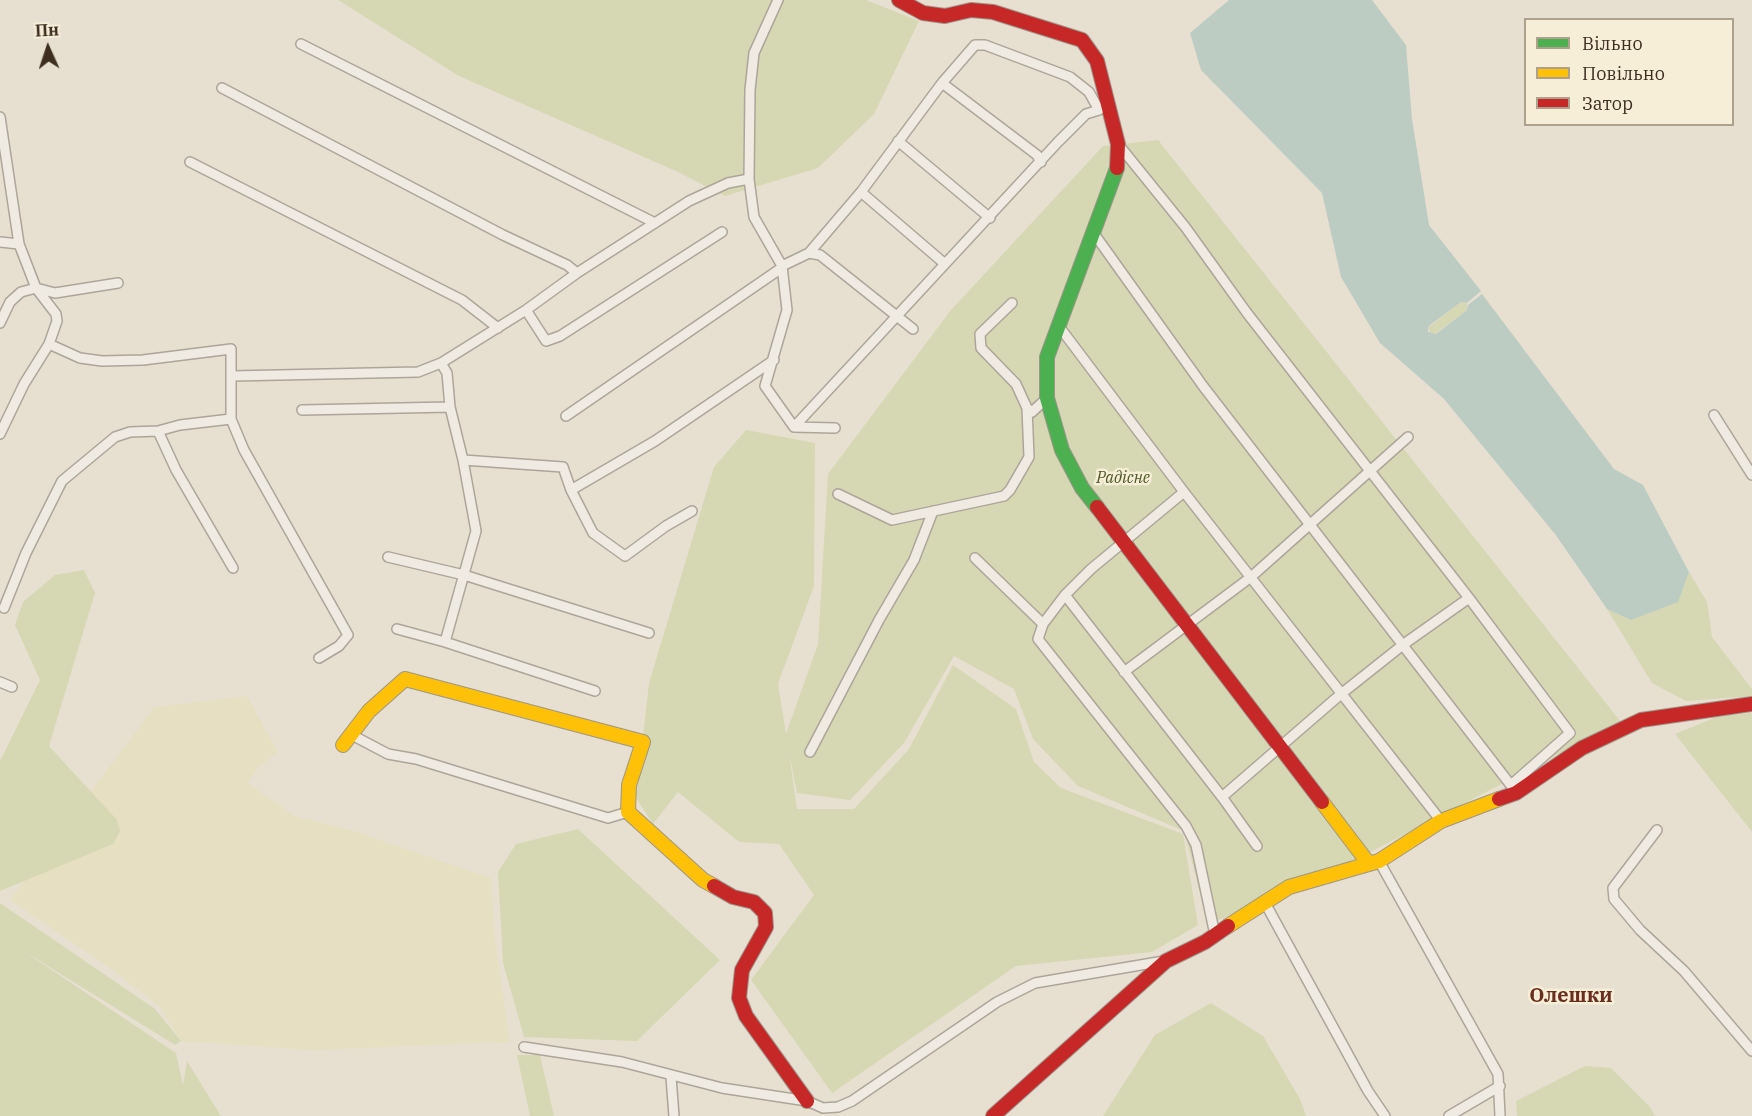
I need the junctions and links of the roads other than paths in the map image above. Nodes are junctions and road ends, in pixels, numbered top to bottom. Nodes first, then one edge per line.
1 (778, 0) edge
2 (899, 0) edge
3 (301, 44) dead end
4 (942, 83) junction
5 (222, 88) dead end
6 (1103, 106) junction
7 (0, 117) edge
8 (898, 141) junction
9 (1118, 144) junction
10 (190, 162) dead end
11 (1041, 162) junction
12 (750, 179) junction
13 (861, 192) junction
14 (0, 195) edge
15 (10, 196) junction
16 (990, 219) junction
17 (655, 223) junction
18 (722, 232) dead end
19 (1095, 235) junction
20 (0, 242) edge
21 (19, 244) junction
22 (808, 253) junction
23 (945, 264) junction
24 (781, 267) junction
25 (578, 273) junction
26 (118, 283) dead end
27 (36, 288) junction
28 (1012, 303) dead end
29 (526, 310) junction
30 (897, 316) junction
31 (0, 323) edge
32 (1058, 325) junction
33 (498, 328) junction
34 (913, 329) dead end
35 (49, 344) junction
36 (774, 360) junction
37 (441, 363) junction
38 (232, 376) junction
39 (1047, 398) junction
40 (450, 407) junction
41 (1028, 408) junction
42 (302, 410) dead end
43 (1714, 415) dead end
44 (566, 416) dead end
45 (231, 419) junction
46 (794, 427) junction
47 (835, 428) dead end
48 (158, 431) junction
49 (0, 434) edge
50 (1408, 437) dead end
51 (463, 460) junction
52 (1370, 470) junction
53 (1752, 475) edge
54 (571, 490) junction
55 (1184, 492) junction
56 (838, 494) dead end
57 (692, 511) dead end
58 (933, 511) junction
59 (1309, 524) junction
60 (1124, 542) junction
61 (388, 557) dead end
62 (975, 558) dead end
63 (233, 568) dead end
64 (464, 575) junction
65 (1251, 577) junction
66 (1065, 595) junction
67 (1469, 598) junction
68 (4, 609) dead end
69 (1043, 624) junction
70 (1188, 624) junction
71 (397, 629) dead end
72 (649, 633) dead end
73 (445, 642) junction
74 (1404, 644) junction
75 (319, 657) dead end
76 (1124, 672) junction
77 (0, 682) edge
78 (12, 687) dead end
79 (595, 691) dead end
80 (1341, 694) junction
81 (1752, 704) edge
82 (346, 740) joint
83 (1281, 747) junction
84 (810, 752) dead end
85 (1513, 789) junction
86 (1222, 797) junction
87 (628, 812) junction
88 (1441, 821) junction
89 (1657, 830) dead end
90 (1257, 846) dead end
91 (1374, 863) junction
92 (1264, 901) junction
93 (1215, 935) junction
94 (1166, 961) junction
95 (524, 1047) dead end
96 (1752, 1051) edge
97 (671, 1077) junction
98 (1500, 1086) junction
99 (807, 1101) junction
100 (825, 1112) edge
101 (674, 1116) edge
102 (993, 1116) edge
103 (1385, 1116) edge
104 (1449, 1116) edge
105 (1500, 1116) edge

1 - 12 street
2 - 6 street
3 - 17 street
4 - 6 street
4 - 8 street
4 - 11 street
5 - 25 street
6 - 9 street
6 - 11 street
7 - 15 street
8 - 13 street
8 - 16 street
9 - 19 street
9 - 52 street
10 - 33 street
11 - 16 street
12 - 17 street
12 - 24 street
13 - 22 street
13 - 23 street
14 - 15 street
15 - 21 street
16 - 23 street
17 - 25 street
18 - 29 street
19 - 32 street
19 - 59 street
20 - 21 street
21 - 27 street
22 - 24 street
22 - 30 street
23 - 30 street
24 - 36 street
24 - 44 street
25 - 29 street
26 - 27 street
27 - 31 street
27 - 35 street
28 - 41 street
29 - 33 street
30 - 34 street
30 - 46 street
32 - 39 street
32 - 55 street
33 - 37 street
35 - 38 street
35 - 49 street
36 - 46 street
36 - 54 street
37 - 38 street
37 - 40 street
38 - 45 street
39 - 41 street
39 - 60 street
40 - 42 street
40 - 51 street
41 - 58 street
43 - 53 street
45 - 48 street
45 - 75 street
46 - 47 street
48 - 63 street
48 - 68 street
50 - 52 street
51 - 54 street
51 - 64 street
52 - 59 street
52 - 67 street
54 - 57 street
55 - 60 street
55 - 65 street
56 - 58 street
58 - 84 street
59 - 65 street
59 - 74 street
60 - 66 street
60 - 70 street
61 - 64 street
62 - 69 street
64 - 72 street
64 - 73 street
65 - 70 street
65 - 80 street
66 - 69 street
66 - 76 street
67 - 74 street
67 - 85 street
69 - 93 street
70 - 76 street
70 - 83 street
71 - 73 street
73 - 79 street
74 - 80 street
74 - 85 street
76 - 86 street
77 - 78 street
80 - 83 street
80 - 88 street
81 - 85 street
82 - 87 street
82 - 87 street
83 - 86 street
83 - 91 street
85 - 88 street
86 - 90 street
87 - 99 street
88 - 91 street
89 - 96 street
91 - 92 street
91 - 98 street
92 - 93 street
92 - 103 street
93 - 94 street
94 - 100 street
94 - 102 street
95 - 97 street
97 - 99 street
97 - 101 street
98 - 104 street
98 - 105 street
99 - 100 street

